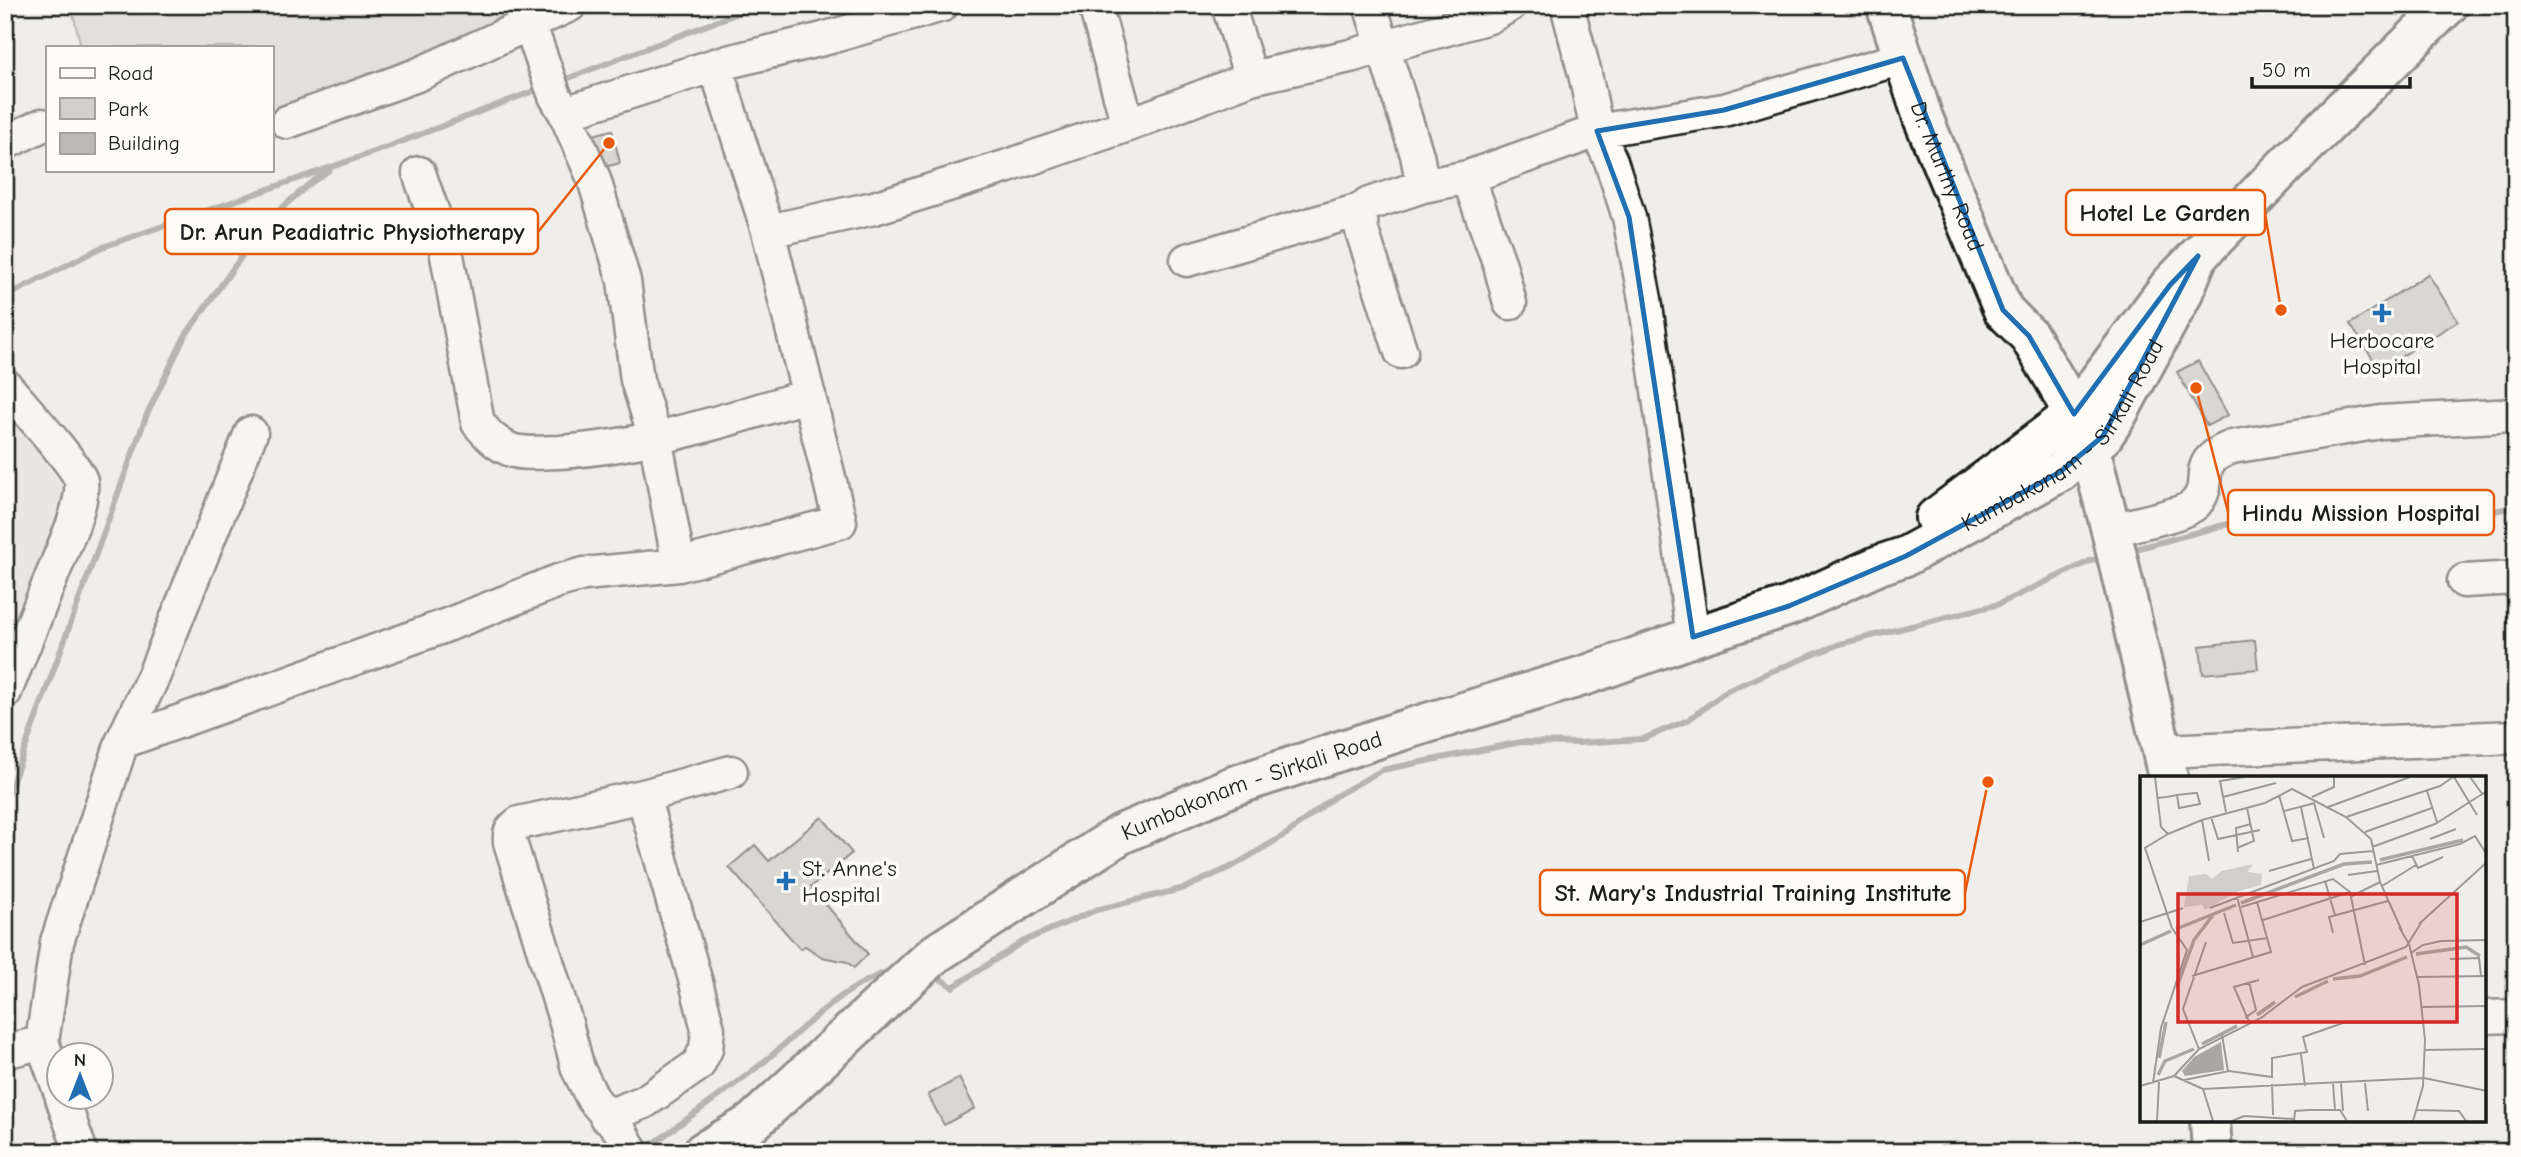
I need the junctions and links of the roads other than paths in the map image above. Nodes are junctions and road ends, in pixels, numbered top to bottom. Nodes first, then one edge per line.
1 (570, 5) edge
2 (942, 5) edge
3 (1095, 5) edge
4 (1228, 5) edge
5 (1370, 5) edge
6 (1510, 5) edge
7 (1888, 5) edge
8 (2448, 5) edge
9 (1574, 8) edge
10 (529, 23) junction
11 (1384, 45) junction
12 (1903, 58) junction
13 (715, 65) junction
14 (1251, 78) junction
15 (560, 105) junction
16 (287, 122) dead end
17 (1128, 124) junction
18 (42, 125) dead end
19 (1597, 131) junction
20 (5, 144) edge
21 (419, 173) dead end
22 (1468, 177) junction
23 (1423, 186) junction
24 (1360, 210) junction
25 (768, 231) junction
26 (2198, 256) junction
27 (1187, 260) dead end
28 (1510, 303) dead end
29 (2029, 336) junction
30 (1401, 352) dead end
31 (5, 385) edge
32 (809, 395) junction
33 (2074, 414) junction
34 (2516, 415) edge
35 (250, 433) dead end
36 (655, 437) junction
37 (2090, 449) junction
38 (2115, 549) junction
39 (679, 565) junction
40 (1879, 565) junction
41 (2516, 578) edge
42 (2464, 581) dead end
43 (1693, 637) junction
44 (5, 692) edge
45 (2516, 737) edge
46 (122, 742) junction
47 (2164, 764) edge
48 (731, 772) dead end
49 (643, 796) junction
50 (2516, 1016) edge
51 (2486, 1017) edge
52 (42, 1042) junction
53 (5, 1052) edge
54 (46, 1053) edge
55 (67, 1112) edge
56 (2210, 1122) edge
57 (619, 1132) edge
58 (81, 1152) edge
59 (704, 1152) edge
60 (2212, 1152) edge

1 - 10 street
2 - 13 street
3 - 17 street
4 - 14 street
5 - 11 street
6 - 11 street
7 - 12 main road, Dr. Murthy Road
7 - 29 main road, Dr. Murthy Road
8 - 26 main road, Kumbakonam - Sirkali Road
9 - 19 street
10 - 15 street
10 - 16 street
11 - 14 street
11 - 23 street
12 - 19 street
12 - 29 main road, Dr. Murthy Road
13 - 15 street
13 - 25 street
14 - 17 street
15 - 36 street
17 - 25 street
18 - 20 street
19 - 22 street
19 - 43 street
21 - 36 street
22 - 23 street
22 - 28 street
23 - 24 street
24 - 27 street
24 - 30 street
25 - 32 street
26 - 33 main road, Kumbakonam - Sirkali Road
26 - 37 main road, Kumbakonam - Sirkali Road
29 - 33 main road, Dr. Murthy Road
31 - 44 street
32 - 36 street
32 - 39 street
33 - 37 main road, Dr. Murthy Road
33 - 40 main road, Kumbakonam - Sirkali Road
34 - 38 street
35 - 46 street
36 - 39 street
37 - 38 main road, Dr. Murthy Road
37 - 40 main road, Kumbakonam - Sirkali Road
38 - 47 main road, Dr. Murthy Road
39 - 46 street
40 - 43 main road, Kumbakonam - Sirkali Road
41 - 42 street
43 - 59 main road, Kumbakonam - Sirkali Road
45 - 47 street
46 - 52 street
48 - 49 street
49 - 57 street
49 - 57 street
50 - 51 street
52 - 53 street
52 - 54 street
55 - 58 street
56 - 60 main road

